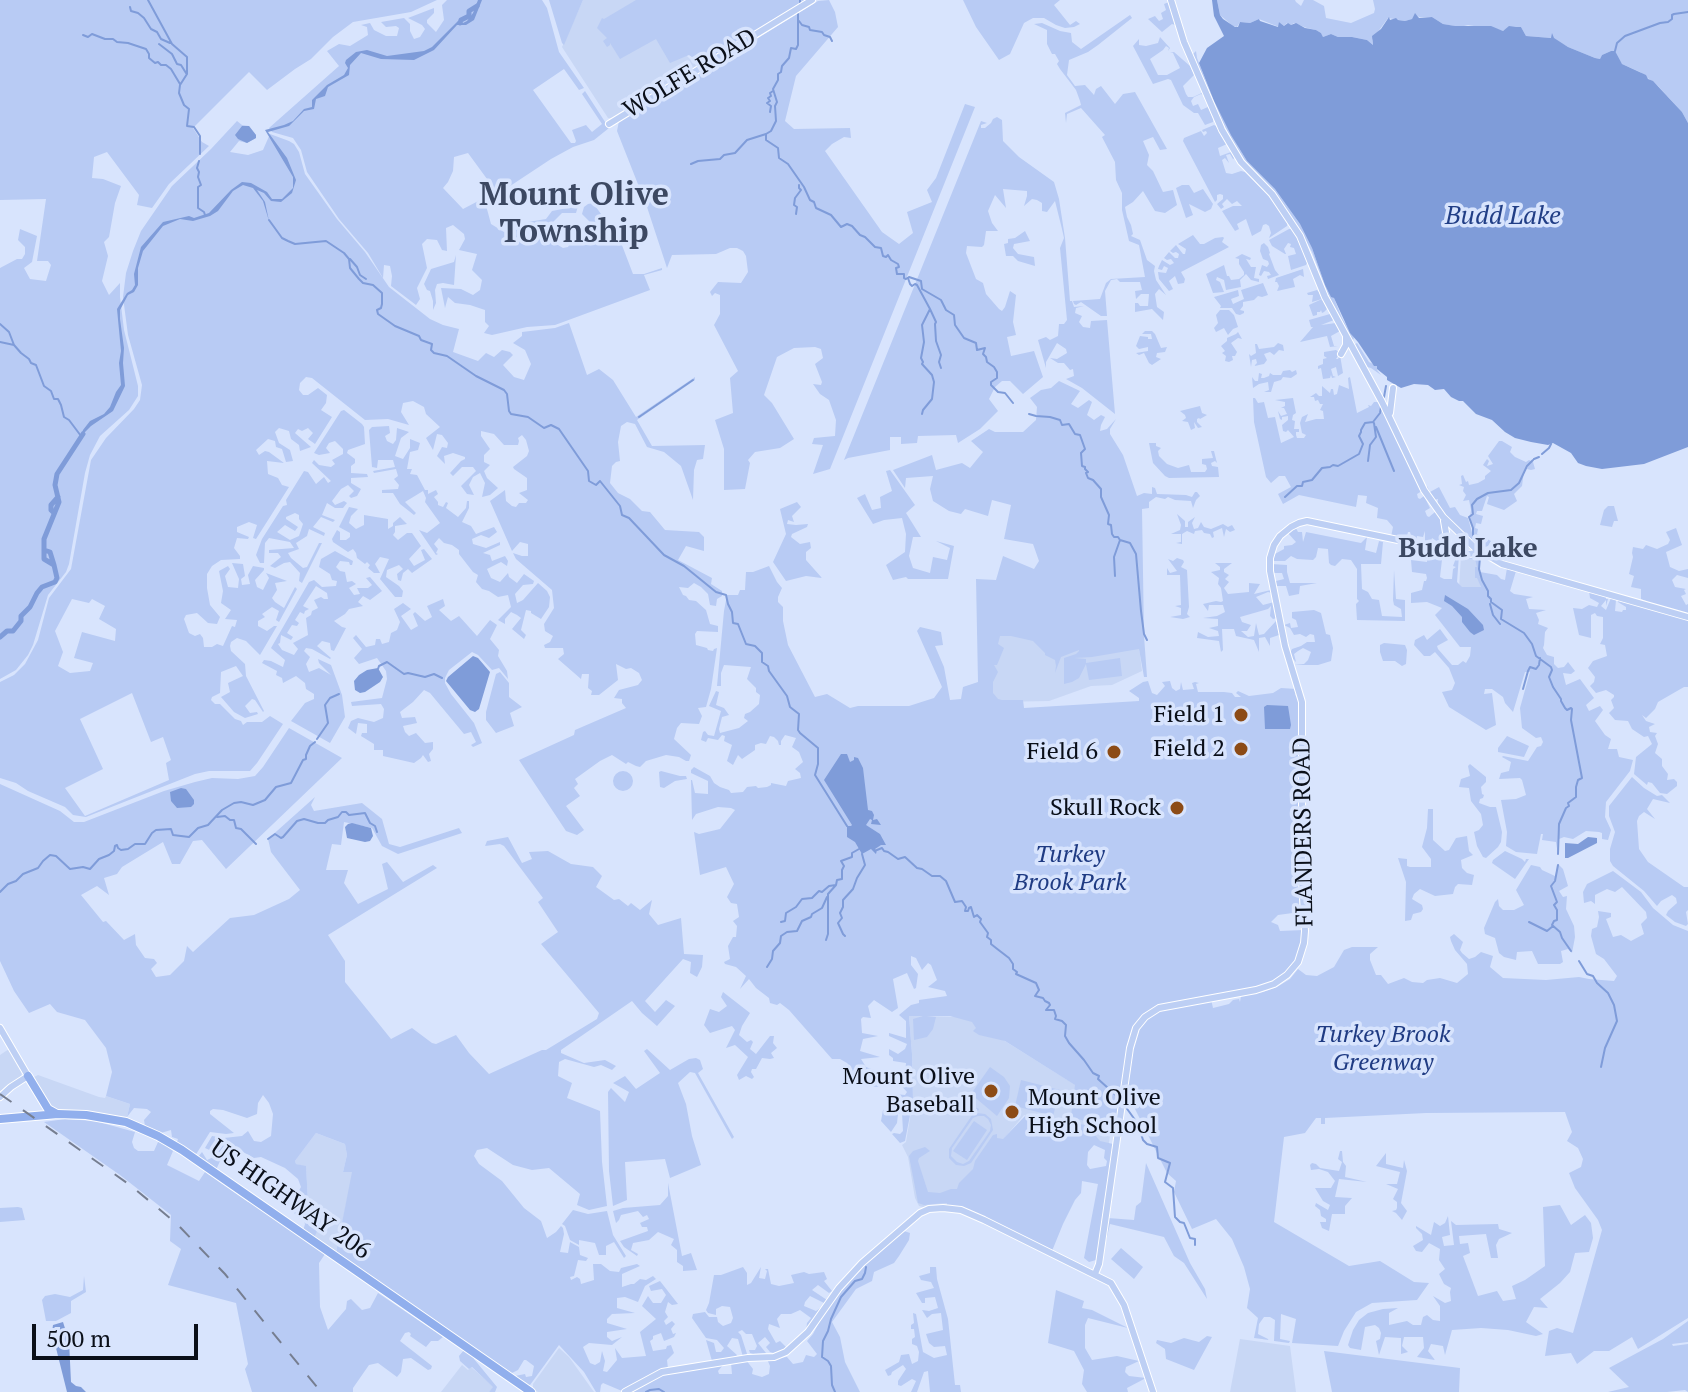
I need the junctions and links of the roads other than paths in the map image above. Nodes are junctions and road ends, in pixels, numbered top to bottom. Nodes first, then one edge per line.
1 (812, 0) edge
2 (1171, 0) edge
3 (609, 124) dead end
4 (1345, 334) junction
5 (1341, 354) dead end
6 (1393, 388) dead end
7 (1390, 417) junction
8 (1443, 517) junction
9 (1447, 551) junction
10 (1482, 553) junction
11 (1688, 617) edge
12 (0, 1028) edge
13 (28, 1076) junction
14 (0, 1097) edge
15 (58, 1114) junction
16 (0, 1119) edge
17 (1095, 1274) junction
18 (531, 1392) edge
19 (625, 1392) edge
20 (1153, 1392) edge

1 - 3 main road, WOLFE ROAD
2 - 4 main road
4 - 5 main road
4 - 7 main road
6 - 7 main road
7 - 8 main road
8 - 9 main road
8 - 10 main road
9 - 10 main road
9 - 17 main road, FLANDERS ROAD
10 - 11 main road
12 - 13 main road
13 - 14 main road
13 - 15 highway
15 - 16 highway, US HIGHWAY 206
15 - 18 highway, US HIGHWAY 206
17 - 19 main road
17 - 20 main road

